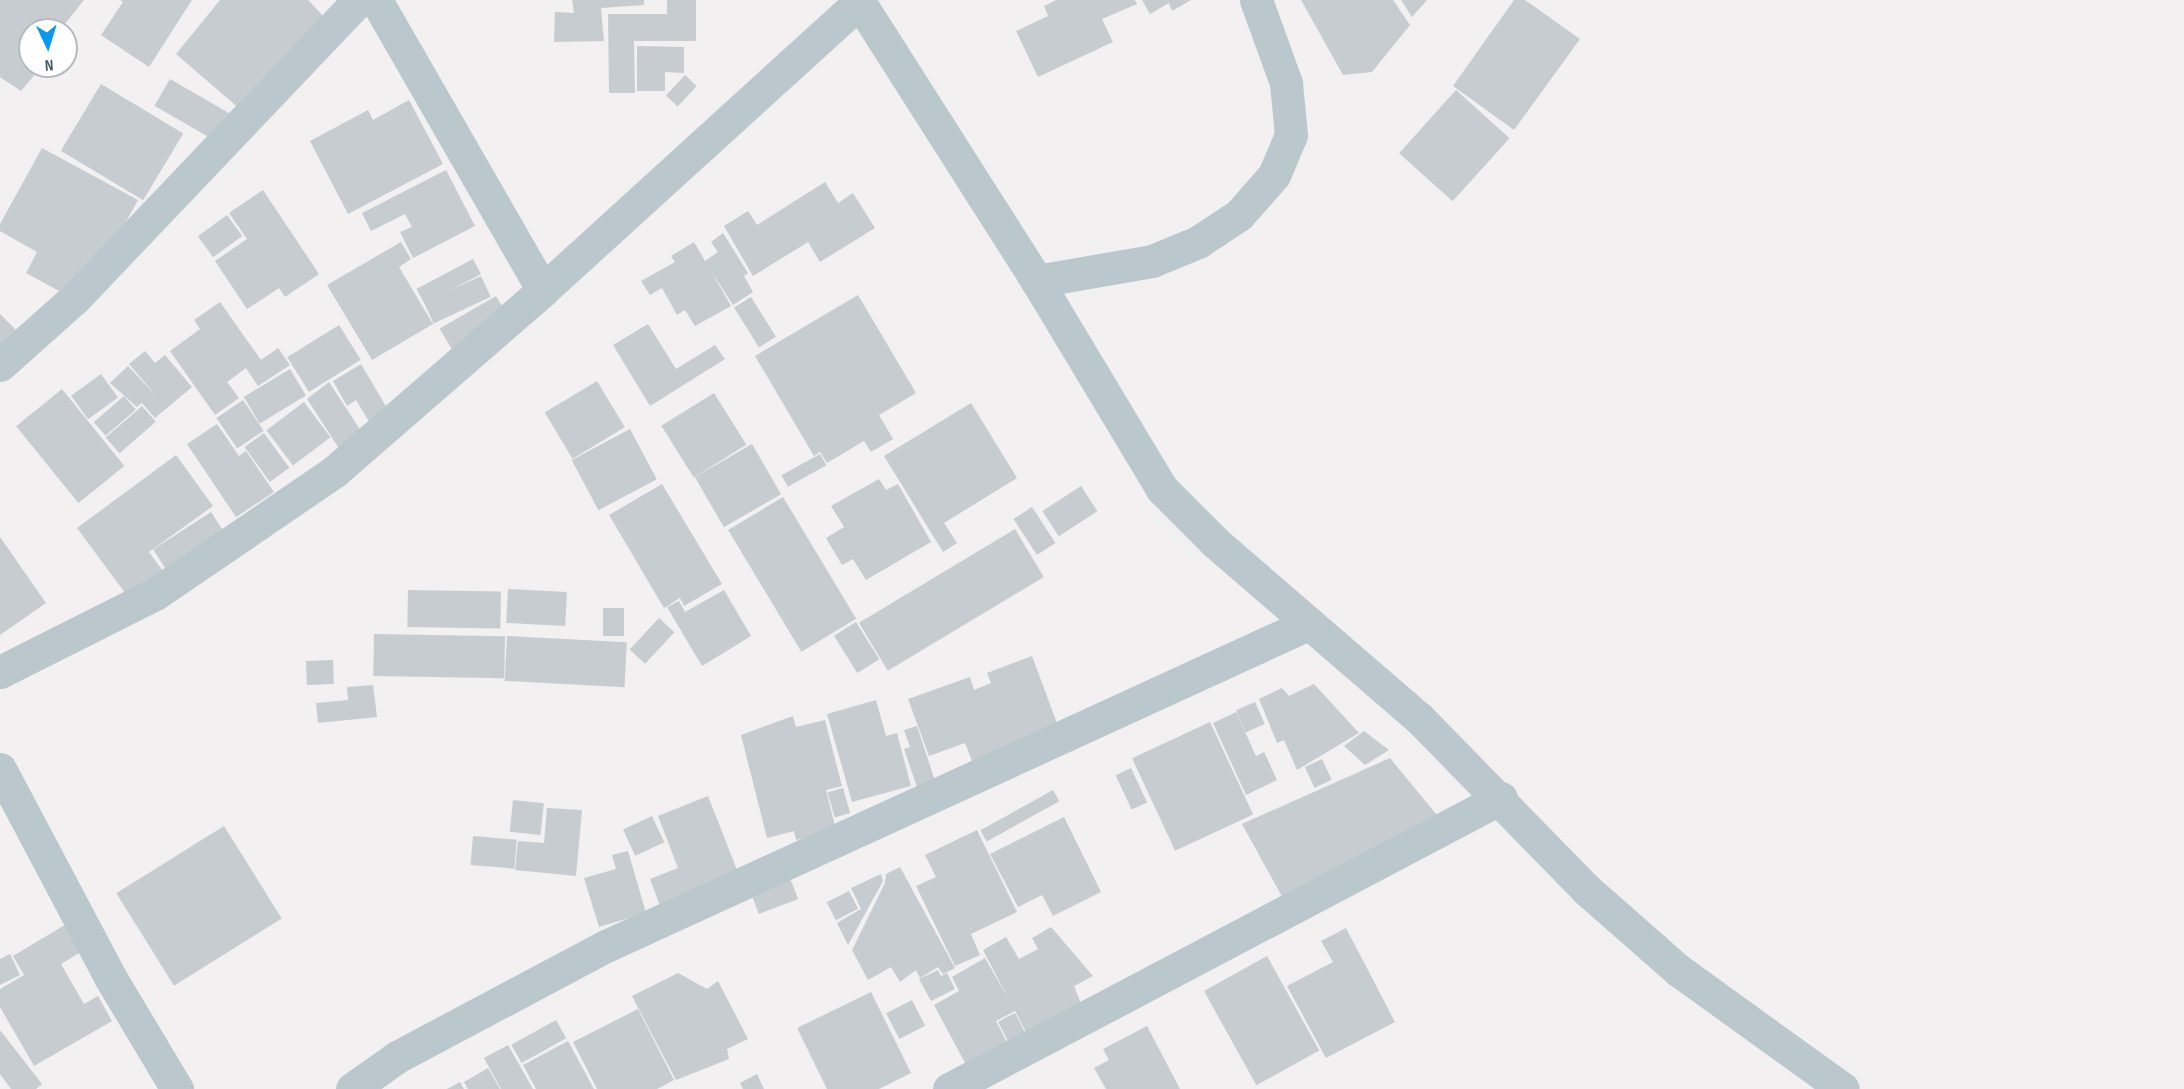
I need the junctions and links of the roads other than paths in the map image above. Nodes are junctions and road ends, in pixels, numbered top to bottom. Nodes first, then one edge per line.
1 (359, 0) edge
2 (376, 0) edge
3 (1256, 0) edge
4 (858, 1) edge
5 (1037, 280) junction
6 (543, 290) junction
7 (0, 365) edge
8 (1308, 624) junction
9 (0, 672) edge
10 (0, 769) edge
11 (1501, 798) junction
12 (1834, 1087) edge
13 (177, 1089) edge
14 (352, 1089) edge
15 (949, 1089) edge

1 - 7 street
2 - 6 street
3 - 5 street
4 - 5 street
4 - 6 street
5 - 8 street
6 - 9 street
8 - 11 street
8 - 14 street
10 - 13 street
11 - 12 street
11 - 15 street

